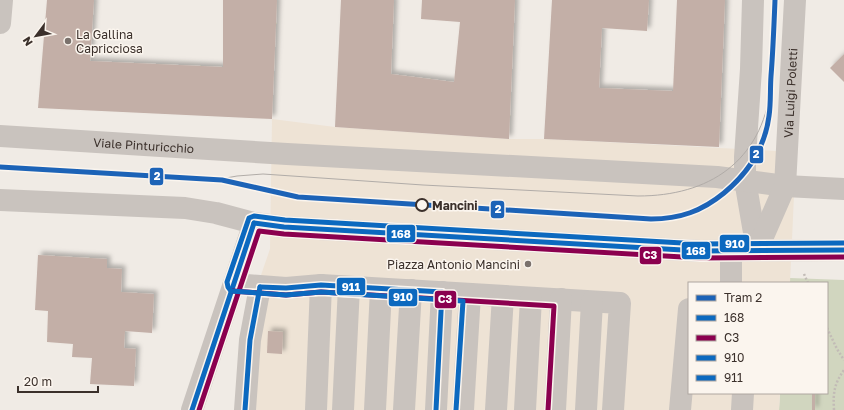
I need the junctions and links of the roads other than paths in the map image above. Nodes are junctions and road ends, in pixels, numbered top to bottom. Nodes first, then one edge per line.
1 (2, 0) edge
2 (753, 0) edge
3 (795, 0) edge
4 (0, 23) edge
5 (0, 136) edge
6 (745, 180) junction
7 (785, 186) junction
8 (844, 189) edge
9 (0, 200) edge
10 (254, 223) junction
11 (731, 250) junction
12 (758, 250) junction
13 (844, 250) edge
14 (730, 282) edge
15 (234, 284) junction
16 (321, 285) junction
17 (260, 287) junction
18 (349, 287) junction
19 (381, 289) junction
20 (411, 290) junction
21 (442, 292) junction
22 (470, 294) junction
23 (503, 296) junction
24 (531, 298) junction
25 (561, 299) junction
26 (592, 302) junction
27 (688, 320) edge
28 (743, 394) edge
29 (192, 410) edge
30 (245, 410) edge
31 (316, 410) edge
32 (343, 410) edge
33 (375, 410) edge
34 (404, 410) edge
35 (436, 410) edge
36 (463, 410) edge
37 (496, 410) edge
38 (525, 410) edge
39 (555, 410) edge
40 (586, 410) edge
41 (613, 410) edge
42 (680, 410) edge
43 (742, 410) edge

1 - 4 street
2 - 6 street
3 - 7 street, Via Luigi Poletti
5 - 6 street, Viale Pinturicchio
6 - 7 street
6 - 12 street
7 - 8 street
7 - 12 street, Via Luigi Poletti
9 - 10 street
10 - 11 street
10 - 15 street
11 - 12 street
11 - 14 street
12 - 13 street
15 - 17 street
15 - 29 street
16 - 17 street
16 - 18 street
16 - 31 street
17 - 30 street
18 - 19 street
18 - 32 street
19 - 20 street
19 - 33 street
20 - 21 street
20 - 34 street
21 - 22 street
21 - 35 street
22 - 23 street
22 - 36 street
23 - 24 street
23 - 37 street
24 - 25 street
24 - 38 street
25 - 26 street
25 - 39 street
26 - 40 street
26 - 41 street
27 - 42 street
28 - 43 street

